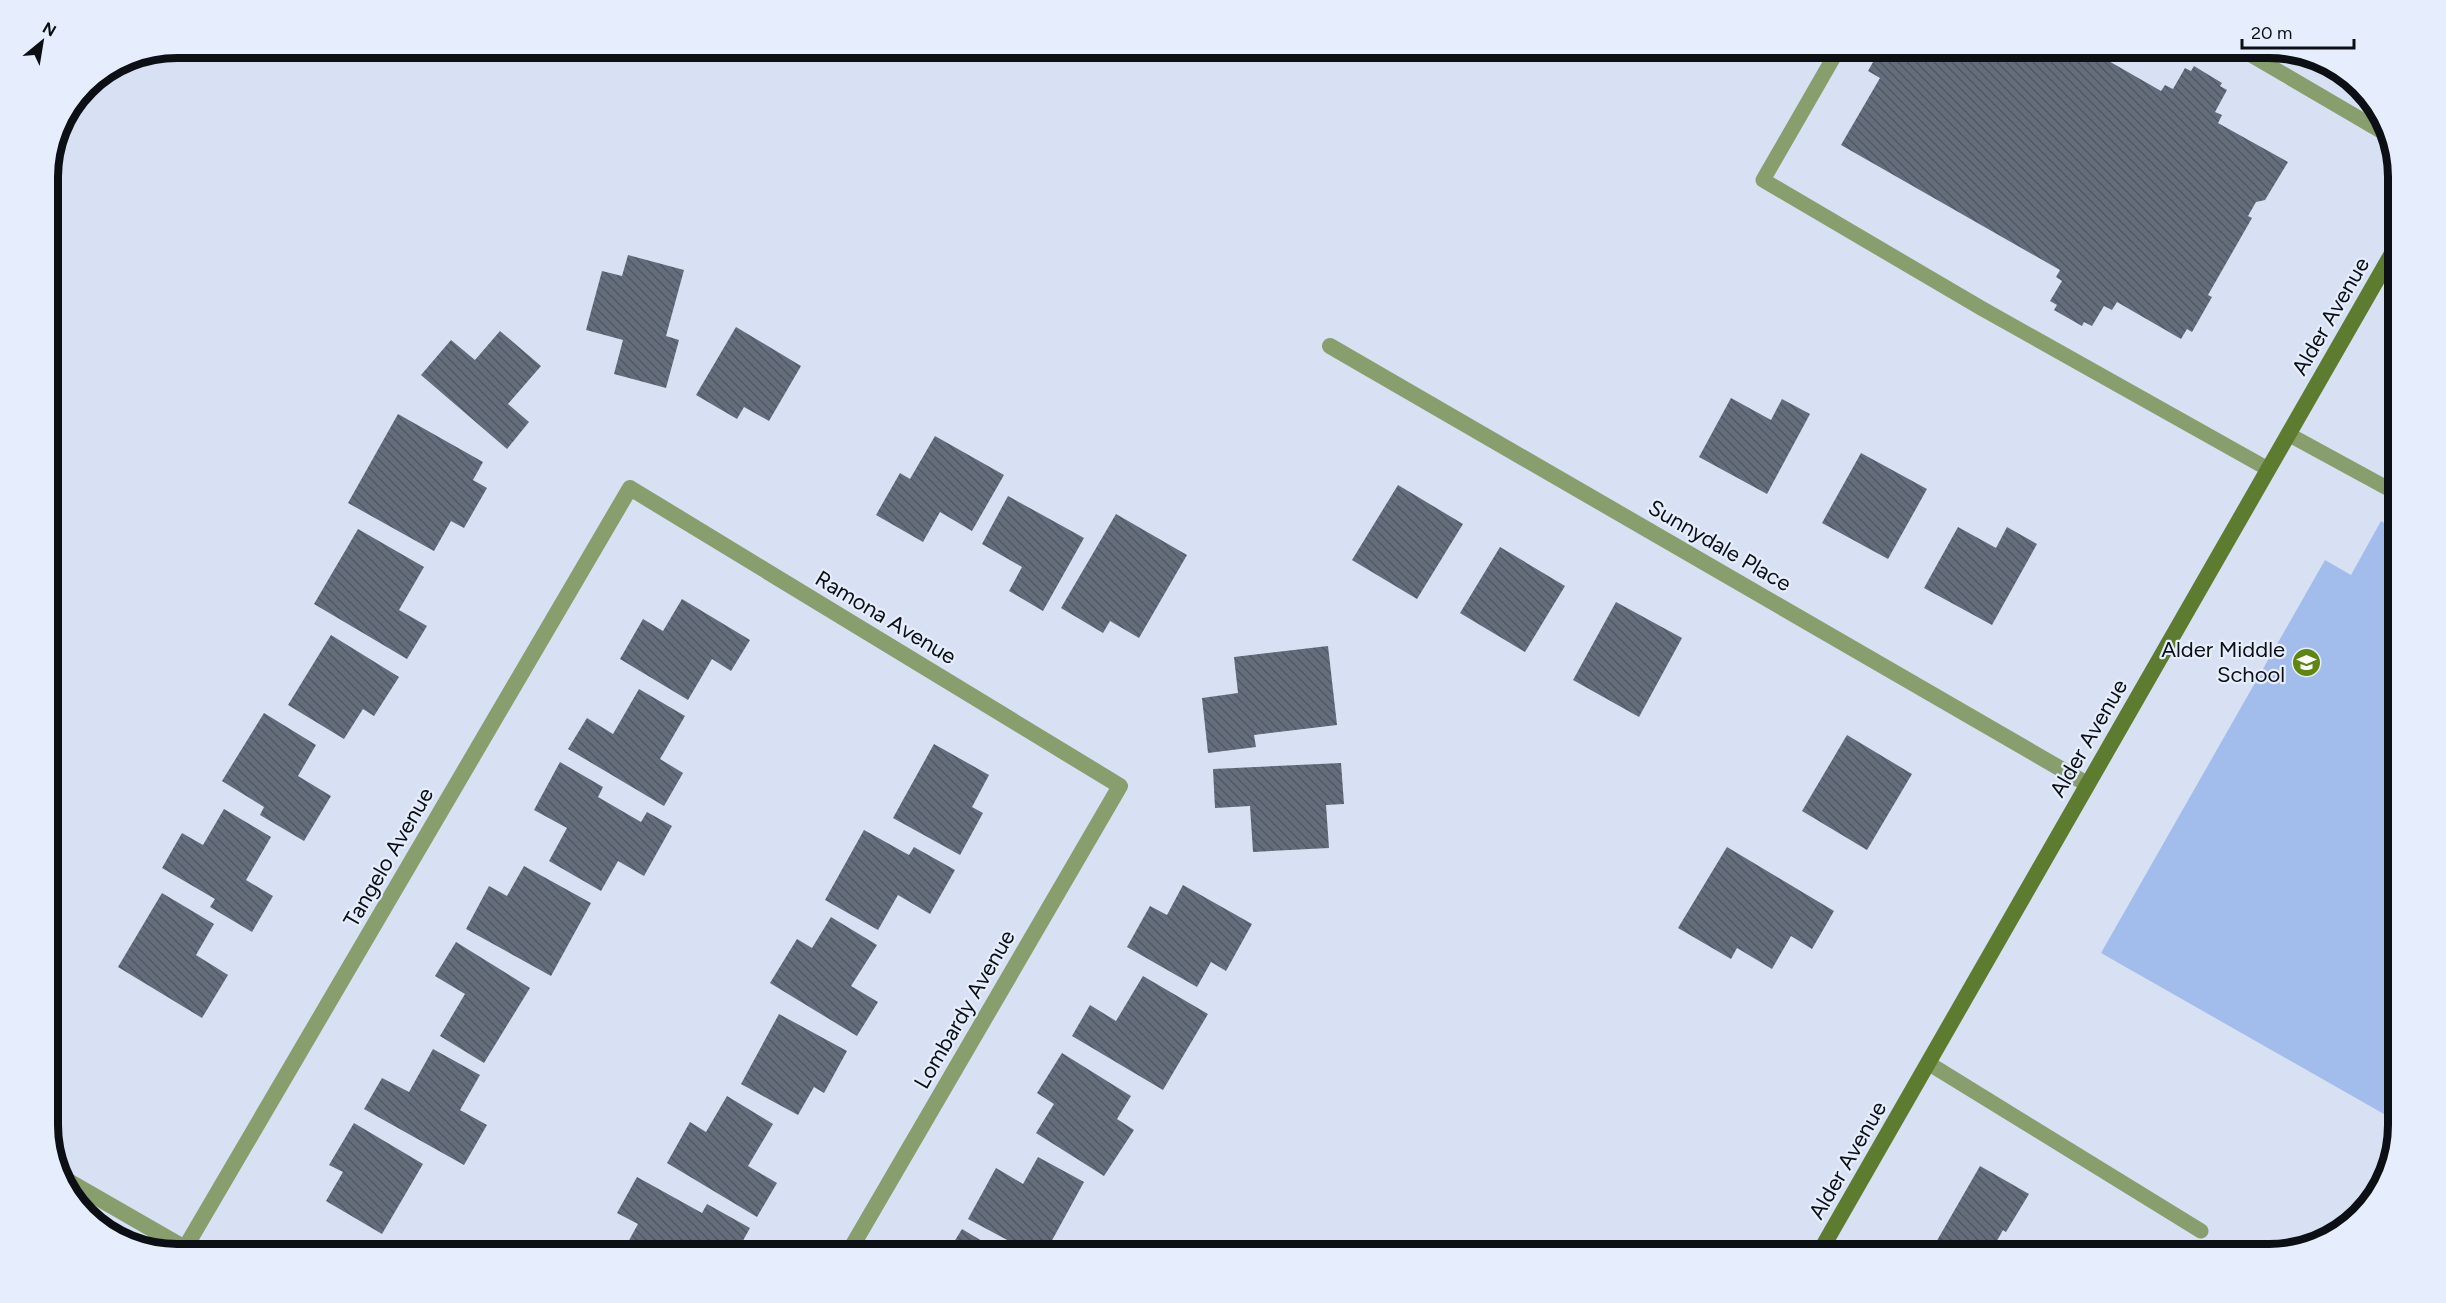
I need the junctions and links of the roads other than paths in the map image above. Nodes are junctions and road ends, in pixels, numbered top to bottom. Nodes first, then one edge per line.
1 (1833, 58) edge
2 (2256, 58) edge
3 (2376, 128) edge
4 (2387, 262) edge
5 (1330, 346) dead end
6 (2288, 434) junction
7 (2268, 469) junction
8 (630, 488) joint
9 (2387, 488) edge
10 (2087, 784) junction
11 (1120, 786) joint
12 (1928, 1063) junction
13 (74, 1185) edge
14 (2201, 1231) dead end
15 (177, 1244) edge
16 (196, 1244) edge
17 (852, 1244) edge
18 (1824, 1244) edge

1 - 7 lane
2 - 3 lane
4 - 6 main road, Alder Avenue
5 - 10 street, Sunnydale Place
6 - 7 main road, Alder Avenue
6 - 9 lane
7 - 10 main road, Alder Avenue
8 - 11 street, Ramona Avenue
8 - 16 street, Tangelo Avenue
10 - 12 main road, Alder Avenue
11 - 17 street, Lombardy Avenue
12 - 14 lane
12 - 18 main road, Alder Avenue
13 - 15 street

